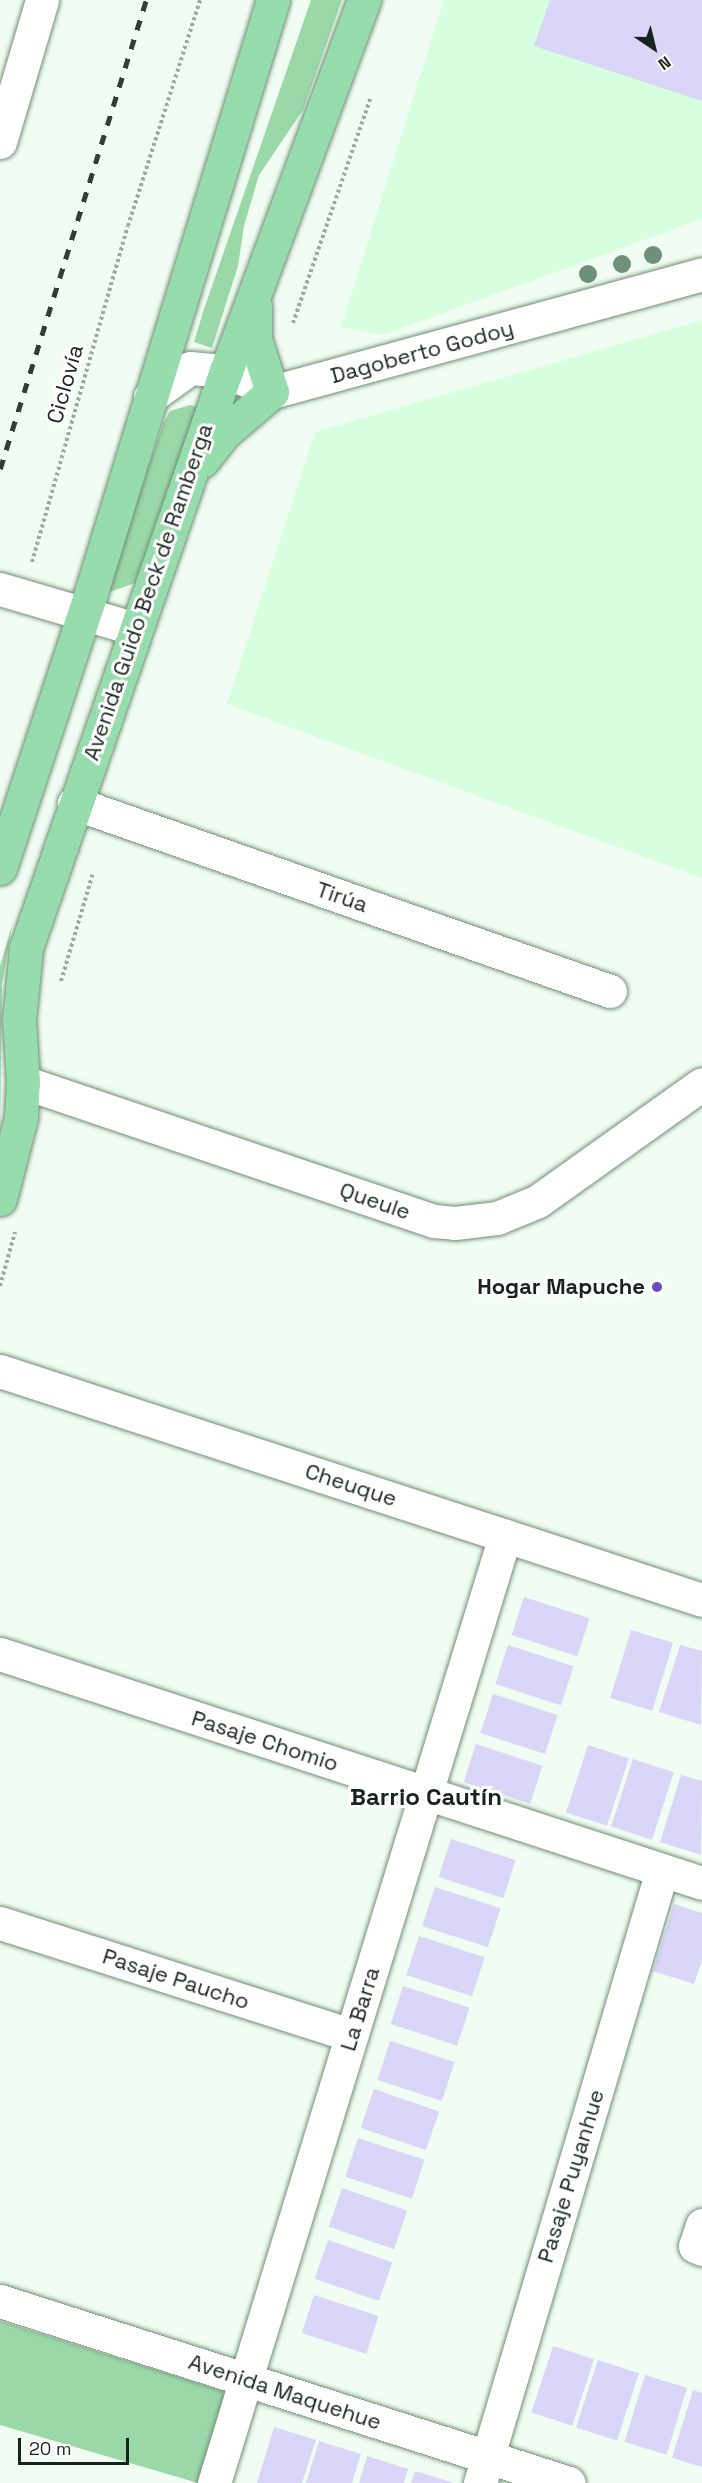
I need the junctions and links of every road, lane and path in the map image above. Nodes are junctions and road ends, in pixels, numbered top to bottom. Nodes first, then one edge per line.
1 (42, 0) edge
2 (200, 0) edge
3 (273, 0) edge
4 (364, 0) edge
5 (370, 99) dead end
6 (2, 129) edge
7 (702, 274) edge
8 (258, 284) junction
9 (292, 326) dead end
10 (226, 371) junction
11 (272, 392) junction
12 (150, 397) junction
13 (185, 487) junction
14 (0, 589) edge
15 (34, 599) junction
16 (84, 614) junction
17 (136, 629) junction
18 (74, 803) junction
19 (110, 815) junction
20 (0, 868) edge
21 (58, 990) dead end
22 (610, 991) dead end
23 (23, 1082) junction
24 (702, 1084) edge
25 (0, 1199) edge
26 (15, 1230) dead end
27 (0, 1286) edge
28 (0, 1371) edge
29 (505, 1536) junction
30 (702, 1600) edge
31 (0, 1654) edge
32 (426, 1793) junction
33 (662, 1870) junction
34 (702, 1882) edge
35 (0, 1923) edge
36 (351, 2035) junction
37 (702, 2225) edge
38 (702, 2249) edge
39 (0, 2301) edge
40 (246, 2380) junction
41 (484, 2470) edge
42 (214, 2483) edge
43 (569, 2483) edge

1 - 6 street
2 - 15 path, Ciclovía
3 - 12 main road
4 - 8 main road, Avenida Guido Beck de Ramberga
5 - 9 path
7 - 11 street, Dagoberto Godoy
8 - 10 main road, Avenida Guido Beck de Ramberga
8 - 11 main road
10 - 11 street
10 - 12 street
10 - 13 main road, Avenida Guido Beck de Ramberga
11 - 13 main road
12 - 16 main road
13 - 17 main road, Avenida Guido Beck de Ramberga
14 - 15 street
15 - 16 street
16 - 17 street
16 - 20 main road
17 - 18 main road, Avenida Guido Beck de Ramberga
18 - 19 street, Tirúa
18 - 23 main road, Avenida Guido Beck de Ramberga
19 - 21 path
19 - 22 street, Tirúa
23 - 24 street, Queule
23 - 25 main road, Avenida Guido Beck de Ramberga
26 - 27 path
28 - 29 street, Cheuque
29 - 30 street, Cheuque
29 - 32 street, La Barra
31 - 32 street, Pasaje Chomio
32 - 33 street, Pasaje Chomio
32 - 36 street, La Barra
33 - 34 street, Pasaje Chomio
33 - 41 street, Pasaje Puyanhue
35 - 36 street, Pasaje Paucho
36 - 40 street, La Barra
37 - 38 street
39 - 40 street, Avenida Maquehue
40 - 41 street, Avenida Maquehue
40 - 42 street, La Barra
41 - 43 street, Avenida Maquehue

